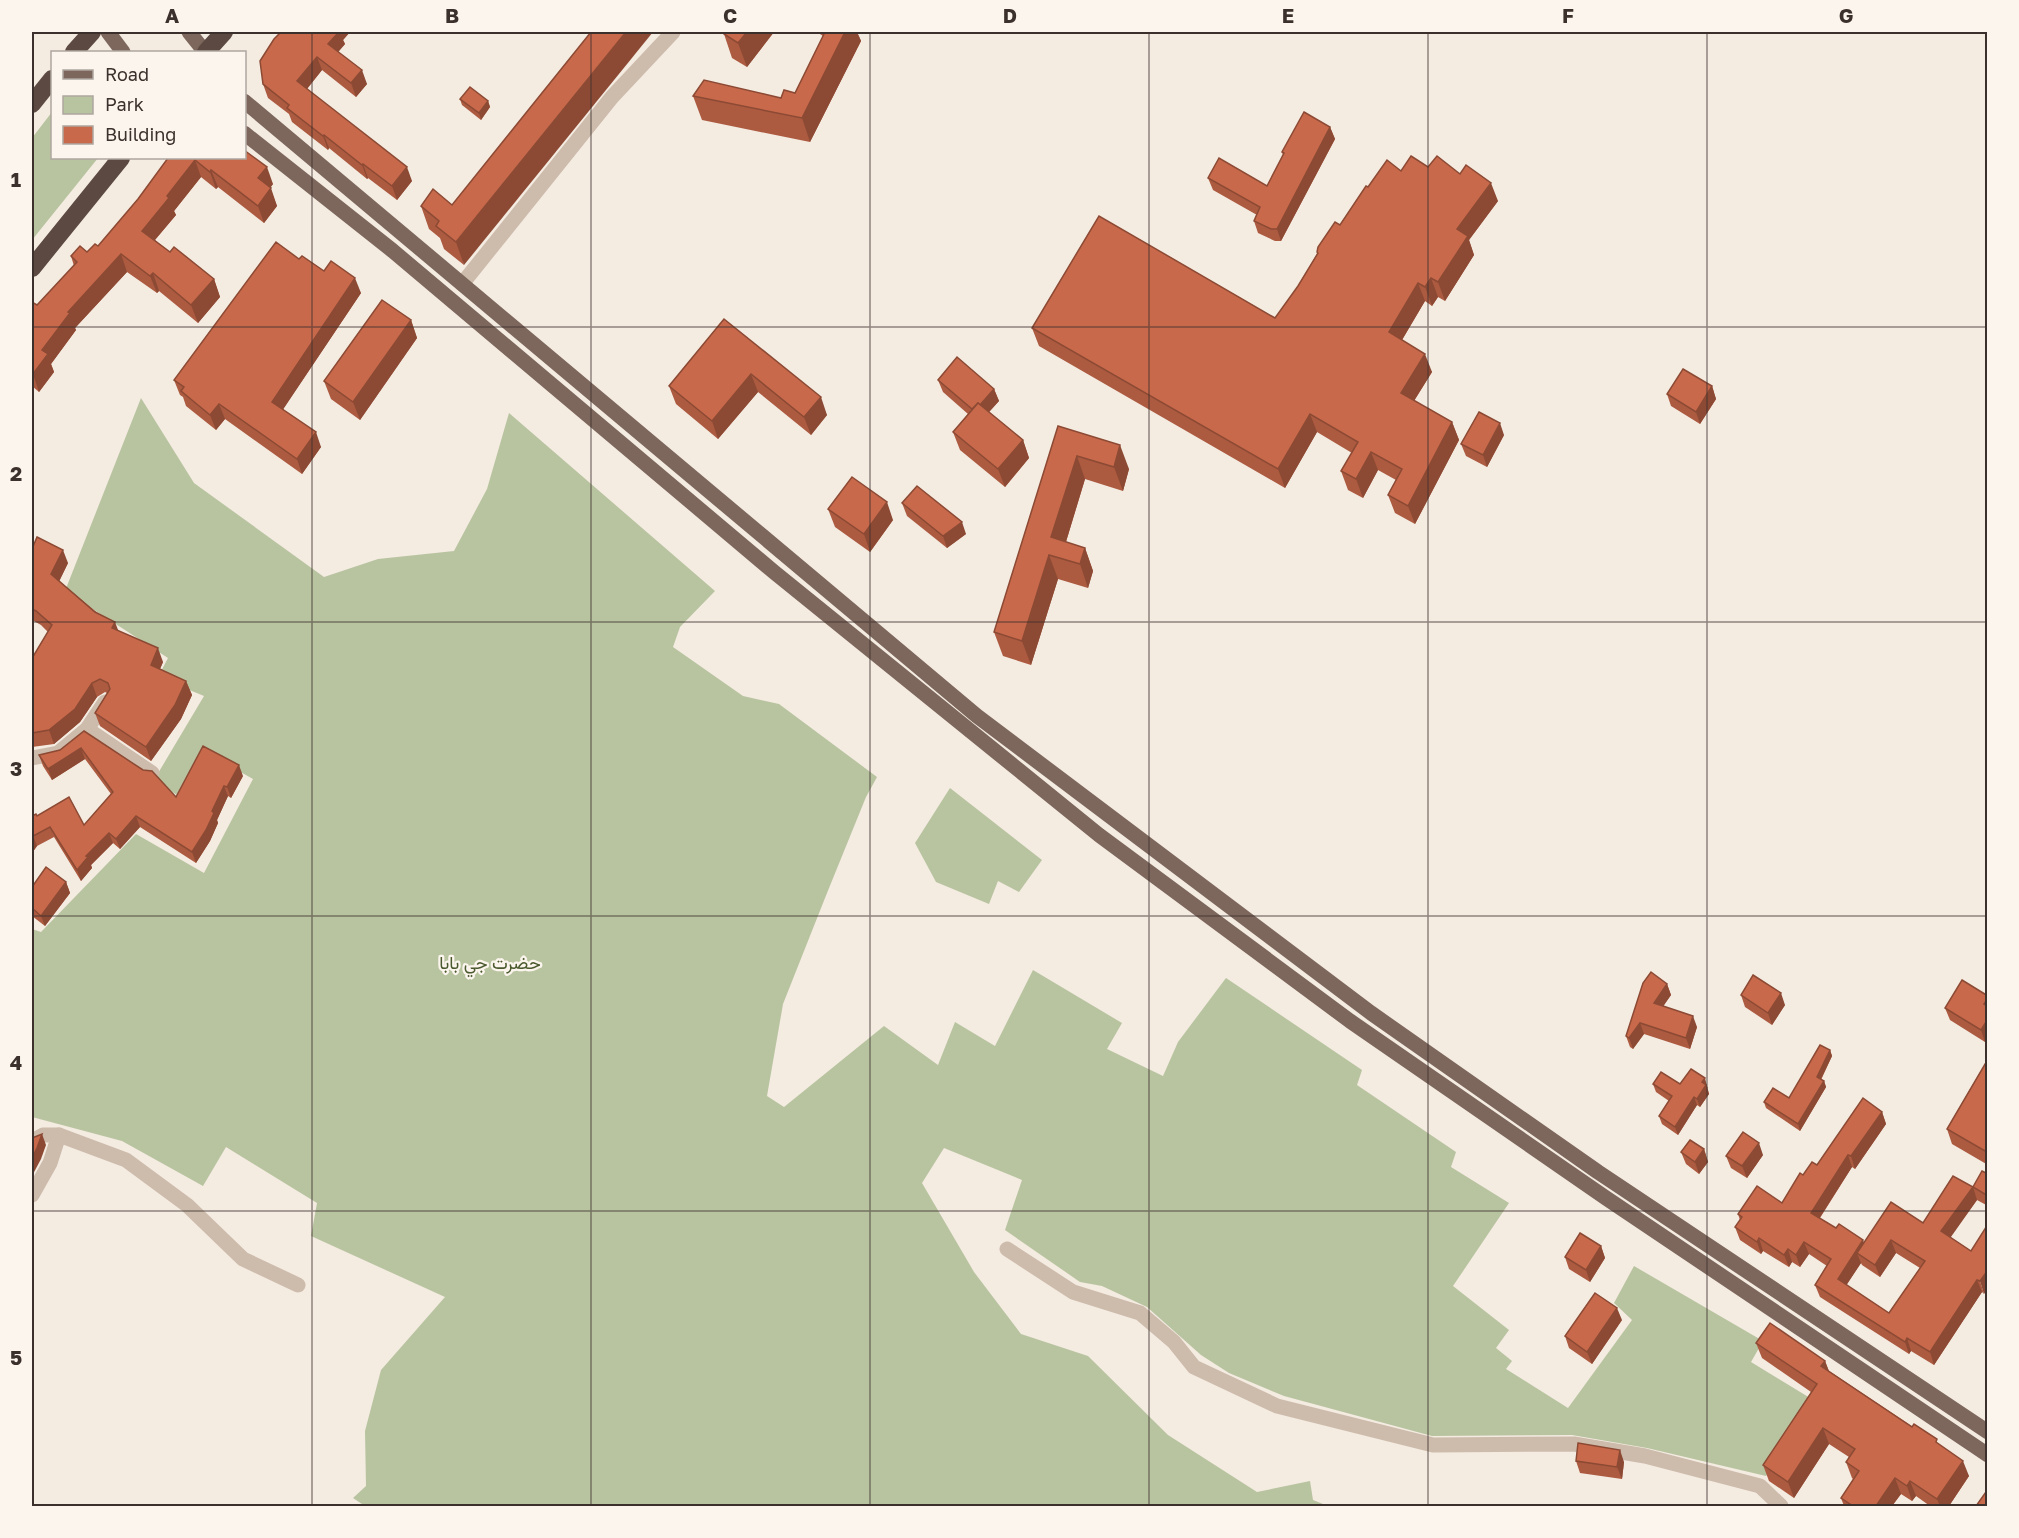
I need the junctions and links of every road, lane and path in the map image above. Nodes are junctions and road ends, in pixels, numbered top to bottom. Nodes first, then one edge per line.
1 (92, 32) edge
2 (108, 32) edge
3 (189, 32) edge
4 (224, 32) edge
5 (673, 32) edge
6 (75, 51) edge
7 (122, 51) edge
8 (205, 51) edge
9 (207, 51) edge
10 (51, 80) edge
11 (246, 103) edge
12 (32, 104) edge
13 (246, 135) edge
14 (120, 159) edge
15 (405, 236) junction
16 (393, 251) junction
17 (32, 268) edge
18 (462, 284) junction
19 (105, 702) edge
20 (87, 729) junction
21 (32, 758) edge
22 (152, 773) edge
23 (1119, 824) junction
24 (1107, 841) junction
25 (59, 1135) junction
26 (32, 1141) edge
27 (32, 1196) edge
28 (1007, 1249) dead end
29 (298, 1285) dead end
30 (1937, 1398) junction
31 (1928, 1415) junction
32 (1988, 1432) edge
33 (1988, 1455) edge
34 (1781, 1506) edge

1 - 6 highway
2 - 7 main road
3 - 8 main road
4 - 9 highway
5 - 18 street
10 - 12 highway
11 - 15 main road
13 - 16 main road
14 - 17 highway
15 - 16 main road
15 - 18 main road
16 - 24 main road
18 - 23 main road
19 - 20 street
20 - 21 street
20 - 22 street
23 - 24 main road
23 - 30 main road
24 - 31 main road
25 - 26 street
25 - 27 street
25 - 29 street
28 - 34 street
30 - 31 main road
30 - 32 main road
31 - 33 main road

